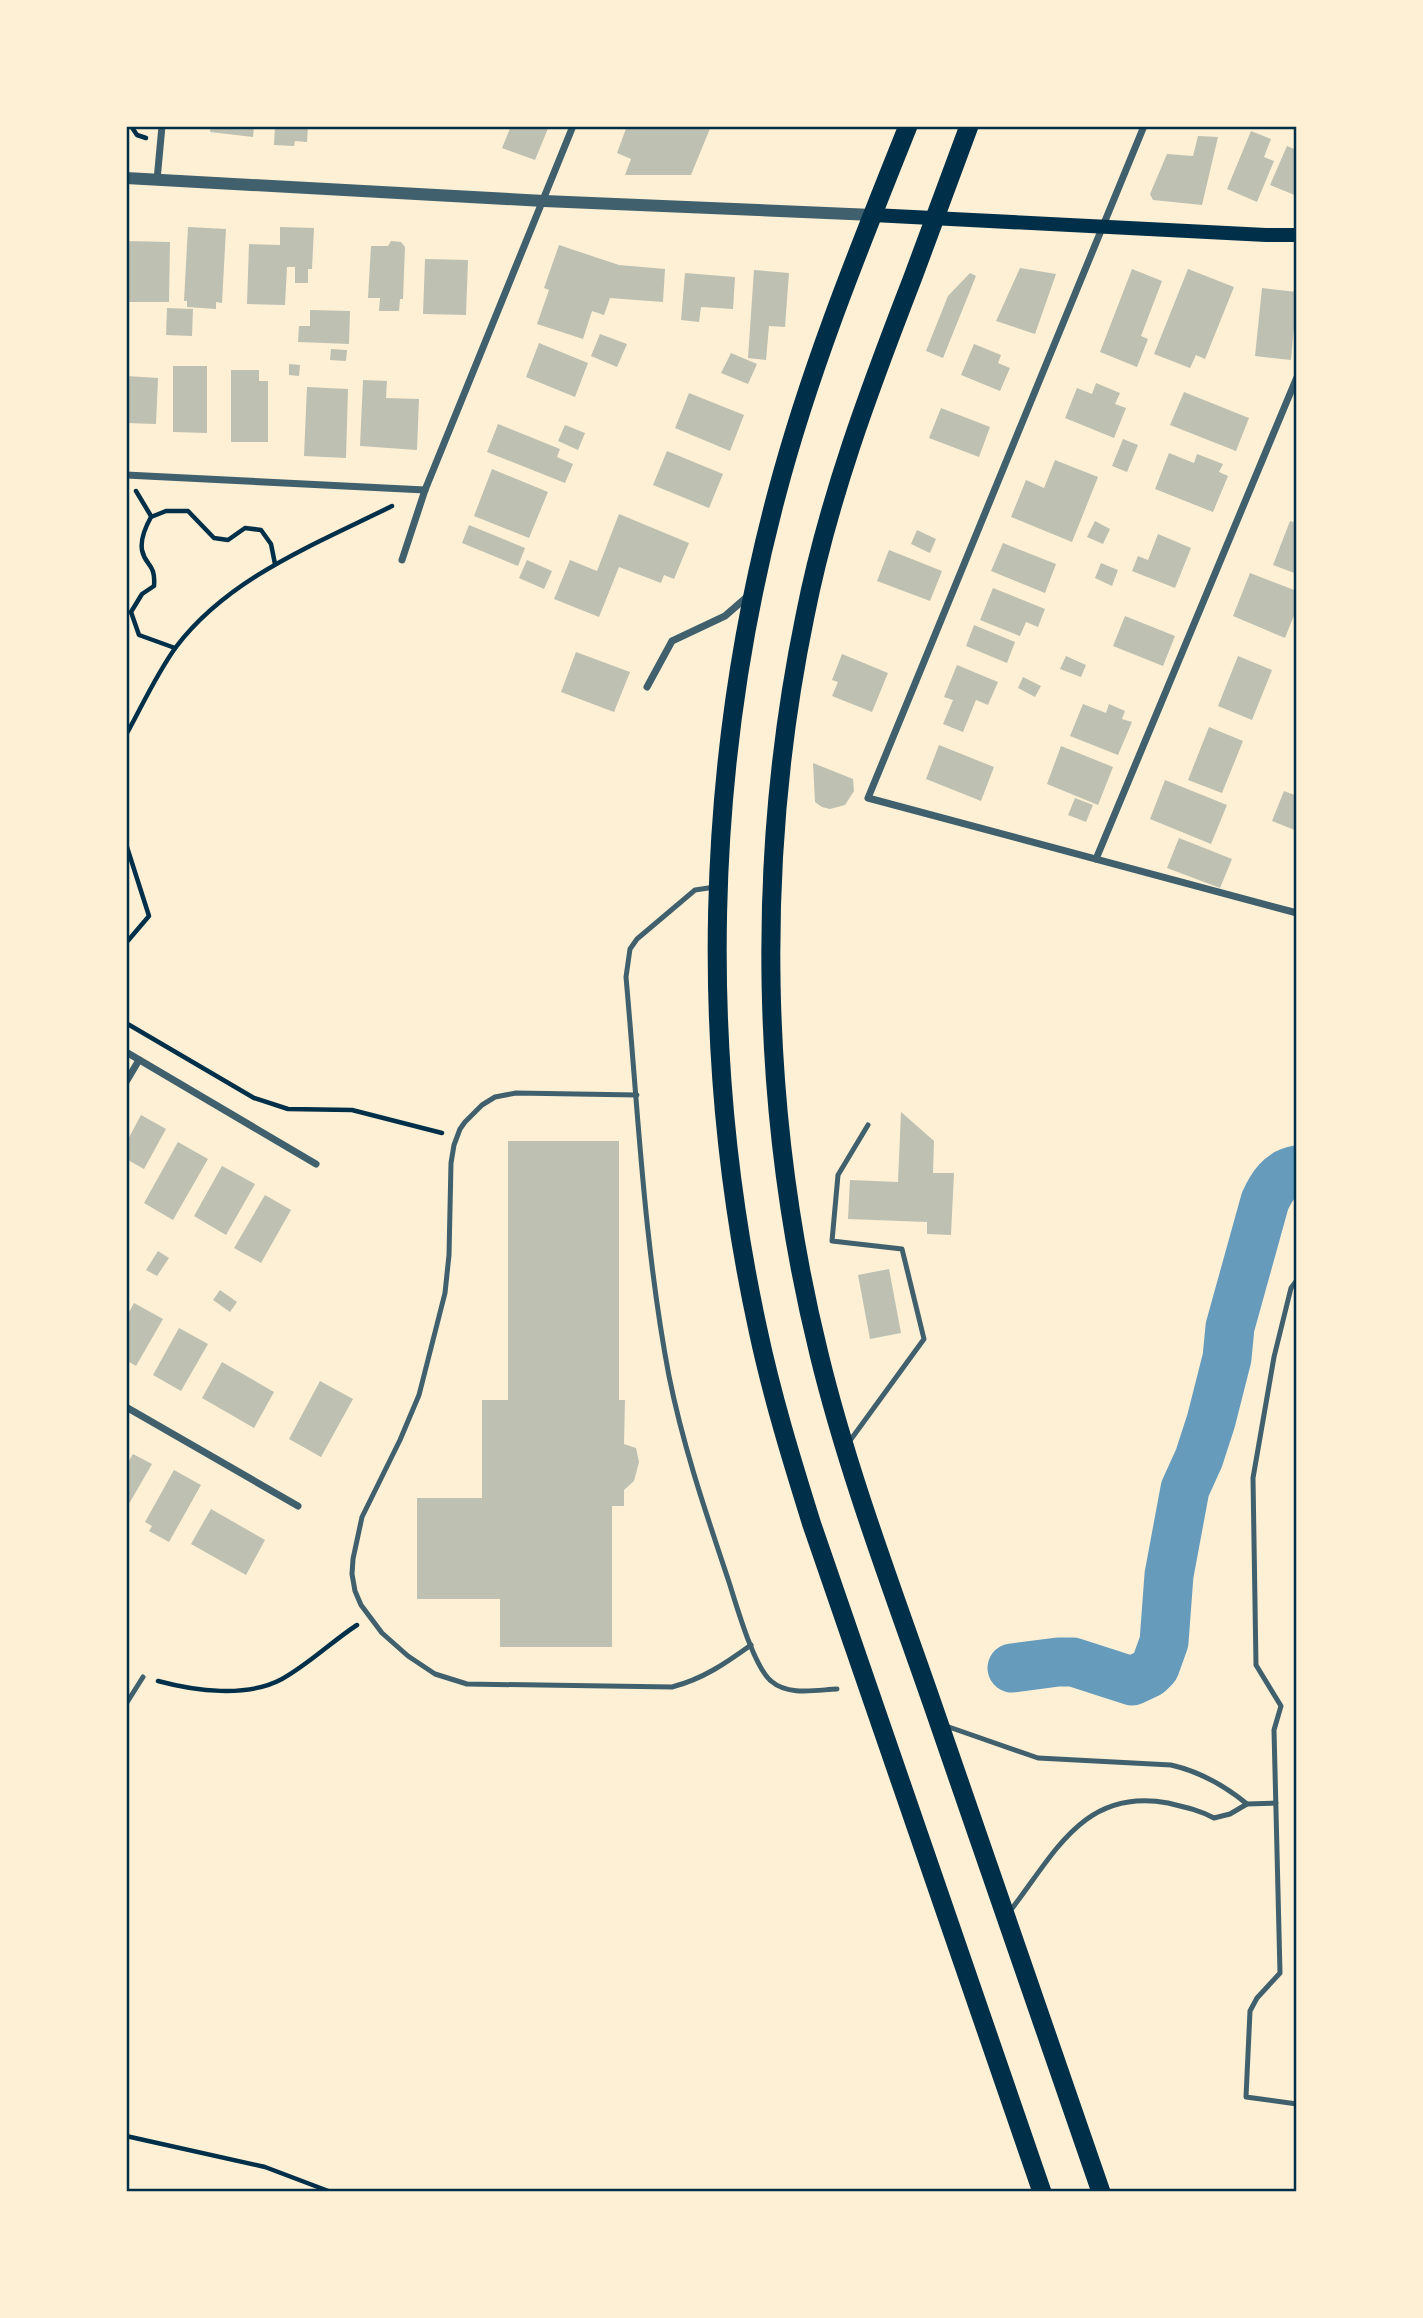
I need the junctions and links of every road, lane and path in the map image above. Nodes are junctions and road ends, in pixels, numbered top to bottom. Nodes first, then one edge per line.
1 (162, 126) edge
2 (573, 126) edge
3 (908, 126) edge
4 (969, 126) edge
5 (1144, 126) edge
6 (126, 178) edge
7 (157, 180) junction
8 (544, 201) junction
9 (873, 215) junction
10 (935, 217) junction
11 (1104, 226) junction
12 (1297, 235) edge
13 (1297, 377) edge
14 (126, 475) edge
15 (425, 489) junction
16 (151, 517) junction
17 (402, 560) dead end
18 (275, 564) junction
19 (754, 591) junction
20 (175, 648) junction
21 (647, 687) dead end
22 (126, 735) edge
23 (126, 844) edge
24 (1096, 859) junction
25 (718, 887) junction
26 (1297, 913) edge
27 (126, 943) edge
28 (126, 1023) edge
29 (126, 1052) edge
30 (139, 1060) junction
31 (126, 1082) edge
32 (637, 1095) junction
33 (868, 1125) dead end
34 (456, 1137) junction
35 (316, 1164) dead end
36 (1297, 1280) edge
37 (126, 1407) edge
38 (845, 1448) junction
39 (298, 1506) dead end
40 (370, 1617) junction
41 (751, 1645) junction
42 (144, 1677) joint
43 (837, 1689) dead end
44 (126, 1704) edge
45 (939, 1724) junction
46 (1276, 1803) junction
47 (1247, 1804) junction
48 (1006, 1916) junction
49 (1297, 2104) edge
50 (126, 2136) edge
51 (331, 2192) edge
52 (1042, 2192) edge
53 (1101, 2192) edge

1 - 7 street
2 - 8 street
3 - 9 highway
4 - 10 highway
5 - 11 street
6 - 7 street
7 - 8 street
8 - 9 street
8 - 15 street
9 - 10 main road
9 - 19 highway
10 - 11 main road
10 - 38 highway
11 - 12 main road
11 - 24 street
13 - 24 street
14 - 15 street
14 - 16 path
15 - 17 street
15 - 18 path
16 - 18 path
16 - 20 path
18 - 20 path
19 - 21 street
19 - 25 highway
20 - 22 path
23 - 27 path
24 - 26 street
25 - 32 lane
25 - 52 highway
28 - 34 path
29 - 30 street
30 - 31 street
30 - 35 street
32 - 34 lane
32 - 41 lane
33 - 38 lane
34 - 40 lane
36 - 46 lane
37 - 39 street
38 - 45 highway
40 - 41 lane
40 - 42 path
41 - 43 lane
42 - 44 lane
45 - 47 lane
45 - 48 highway
46 - 47 lane
46 - 49 lane
47 - 48 lane
48 - 53 highway
50 - 51 path

